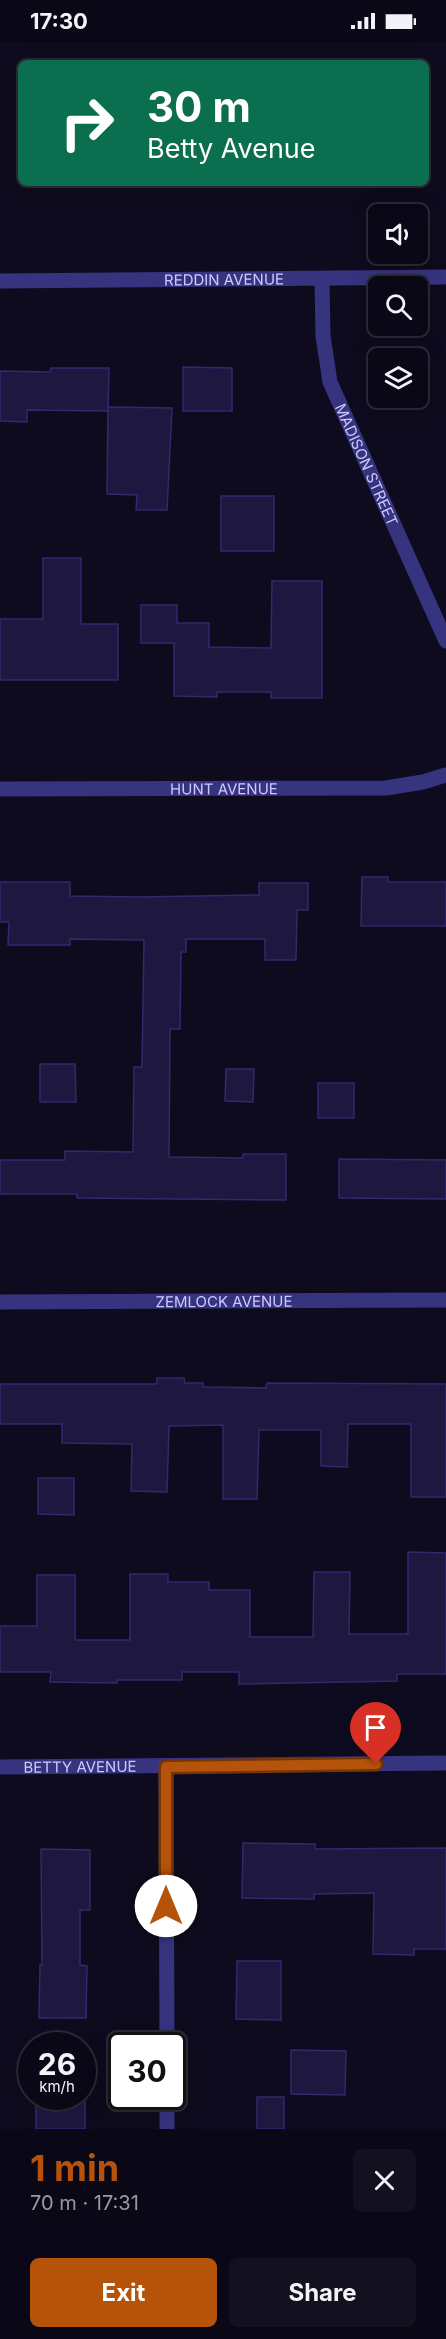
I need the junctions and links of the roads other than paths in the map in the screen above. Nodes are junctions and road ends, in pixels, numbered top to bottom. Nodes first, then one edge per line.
1 (446, 277) edge
2 (322, 279) junction
3 (0, 280) edge
4 (446, 641) edge
5 (446, 774) edge
6 (0, 789) edge
7 (446, 1300) edge
8 (0, 1302) edge
9 (446, 1764) edge
10 (0, 1767) edge
11 (166, 1767) junction
12 (167, 2032) edge
13 (167, 2110) edge
14 (167, 2129) edge

1 - 2 street, REDDIN AVENUE
2 - 3 street, REDDIN AVENUE
2 - 4 street, MADISON STREET
5 - 6 street, HUNT AVENUE
7 - 8 street, ZEMLOCK AVENUE
9 - 11 street, BETTY AVENUE
10 - 11 street, BETTY AVENUE
11 - 12 street
13 - 14 street

